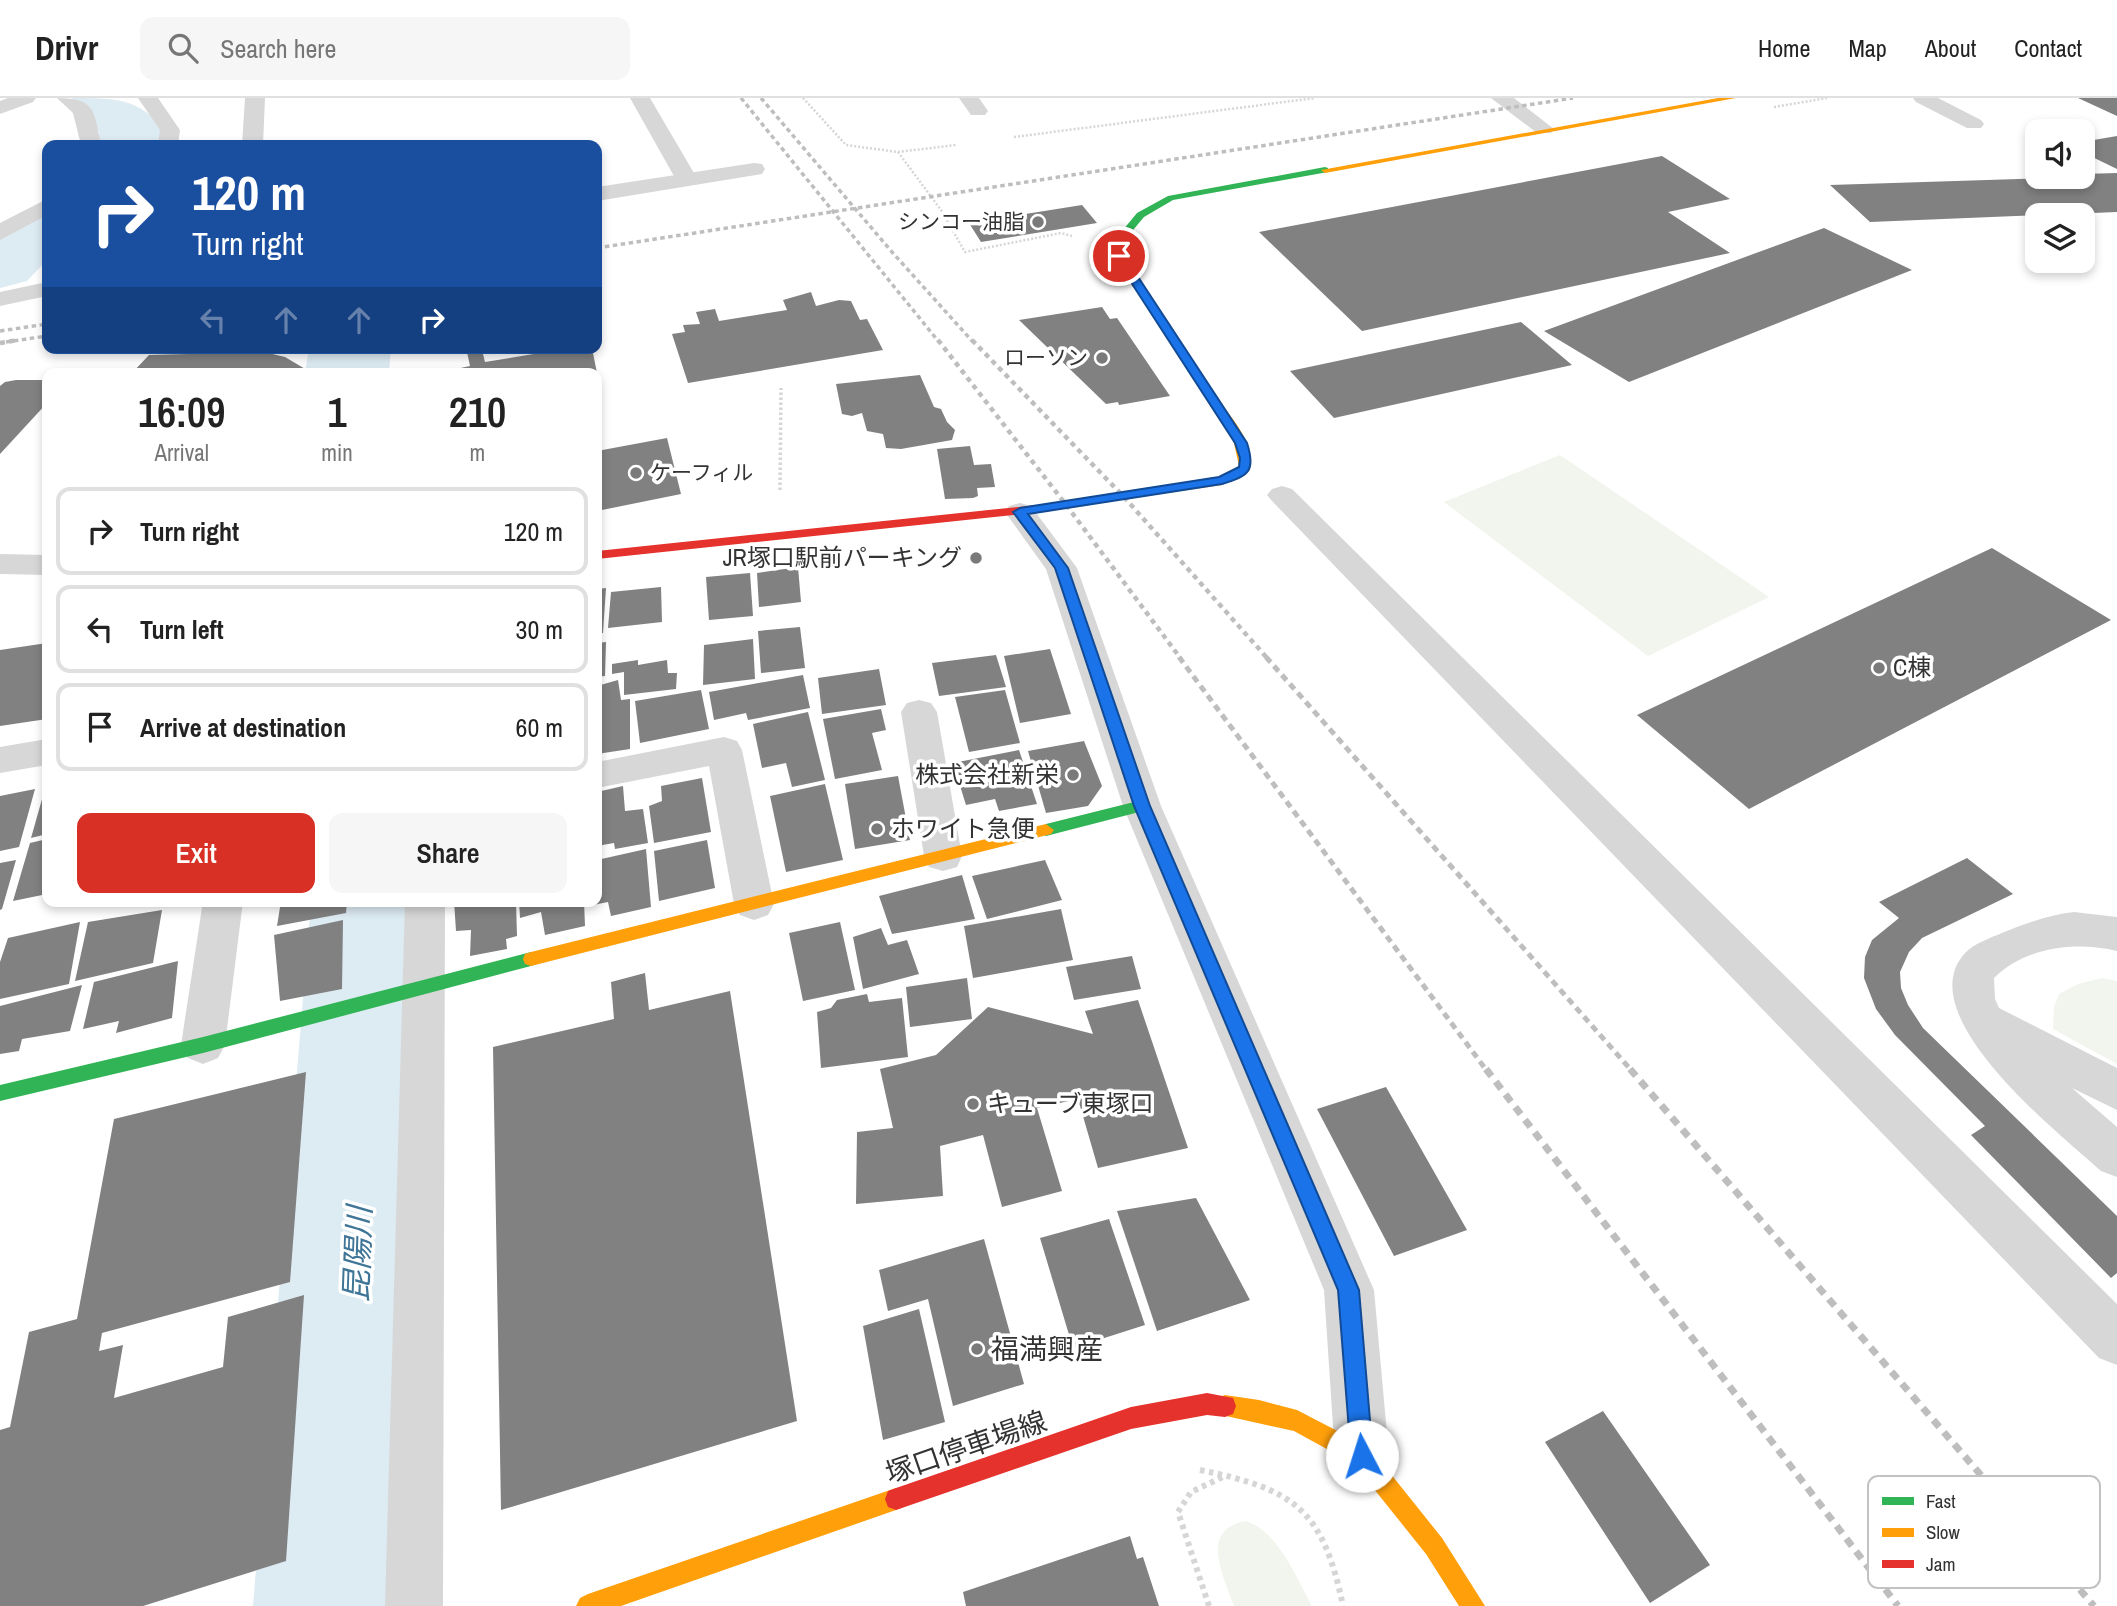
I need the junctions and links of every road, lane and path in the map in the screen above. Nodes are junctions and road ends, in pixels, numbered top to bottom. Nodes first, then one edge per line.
1 (26, 98) edge
2 (67, 98) edge
3 (148, 98) edge
4 (256, 98) edge
5 (640, 98) edge
6 (803, 98) edge
7 (1315, 98) edge
8 (1501, 98) edge
9 (1732, 98) edge
10 (1827, 98) edge
11 (1923, 98) edge
12 (0, 108) edge
13 (1763, 109) dead end
14 (1974, 124) dead end
15 (1544, 129) junction
16 (1005, 138) dead end
17 (90, 140) edge
18 (169, 140) edge
19 (253, 140) edge
20 (965, 144) dead end
21 (898, 152) junction
22 (754, 169) dead end
23 (687, 180) junction
24 (602, 193) edge
25 (42, 209) edge
26 (0, 233) edge
27 (1080, 238) dead end
28 (42, 290) edge
29 (0, 299) edge
30 (781, 388) dead end
31 (1282, 495) dead end
32 (1020, 512) junction
33 (780, 536) junction
34 (602, 554) edge
35 (0, 564) edge
36 (42, 565) edge
37 (919, 712) dead end
38 (42, 753) edge
39 (0, 760) edge
40 (602, 774) edge
41 (1142, 806) junction
42 (943, 856) junction
43 (754, 904) junction
44 (222, 907) edge
45 (424, 907) edge
46 (2117, 934) edge
47 (413, 988) junction
48 (1979, 1016) junction
49 (203, 1045) junction
50 (2117, 1090) edge
51 (0, 1093) edge
52 (2117, 1156) edge
53 (2117, 1340) edge
54 (1362, 1456) junction
55 (415, 1606) edge
56 (588, 1606) edge
57 (1209, 1606) edge
58 (1343, 1606) edge
59 (1473, 1606) edge

1 - 12 street
2 - 17 street
3 - 18 street
4 - 19 street
5 - 23 street
6 - 21 path
7 - 16 path
8 - 15 street
9 - 15 street
10 - 13 path
11 - 14 street
15 - 32 street
20 - 21 path
21 - 27 path
22 - 23 street
23 - 24 street
25 - 26 street
28 - 29 street
30 - 33 path
31 - 53 street
32 - 33 street
32 - 41 street
33 - 34 street
35 - 36 street
37 - 42 street
38 - 39 street
40 - 43 street
41 - 42 street
41 - 54 street
42 - 43 street
43 - 47 street
44 - 49 street
45 - 47 street
46 - 48 street
47 - 49 street
47 - 55 street
48 - 50 street
48 - 52 street
49 - 51 street
54 - 56 street, 塚口停車場線
54 - 59 street
57 - 58 path

